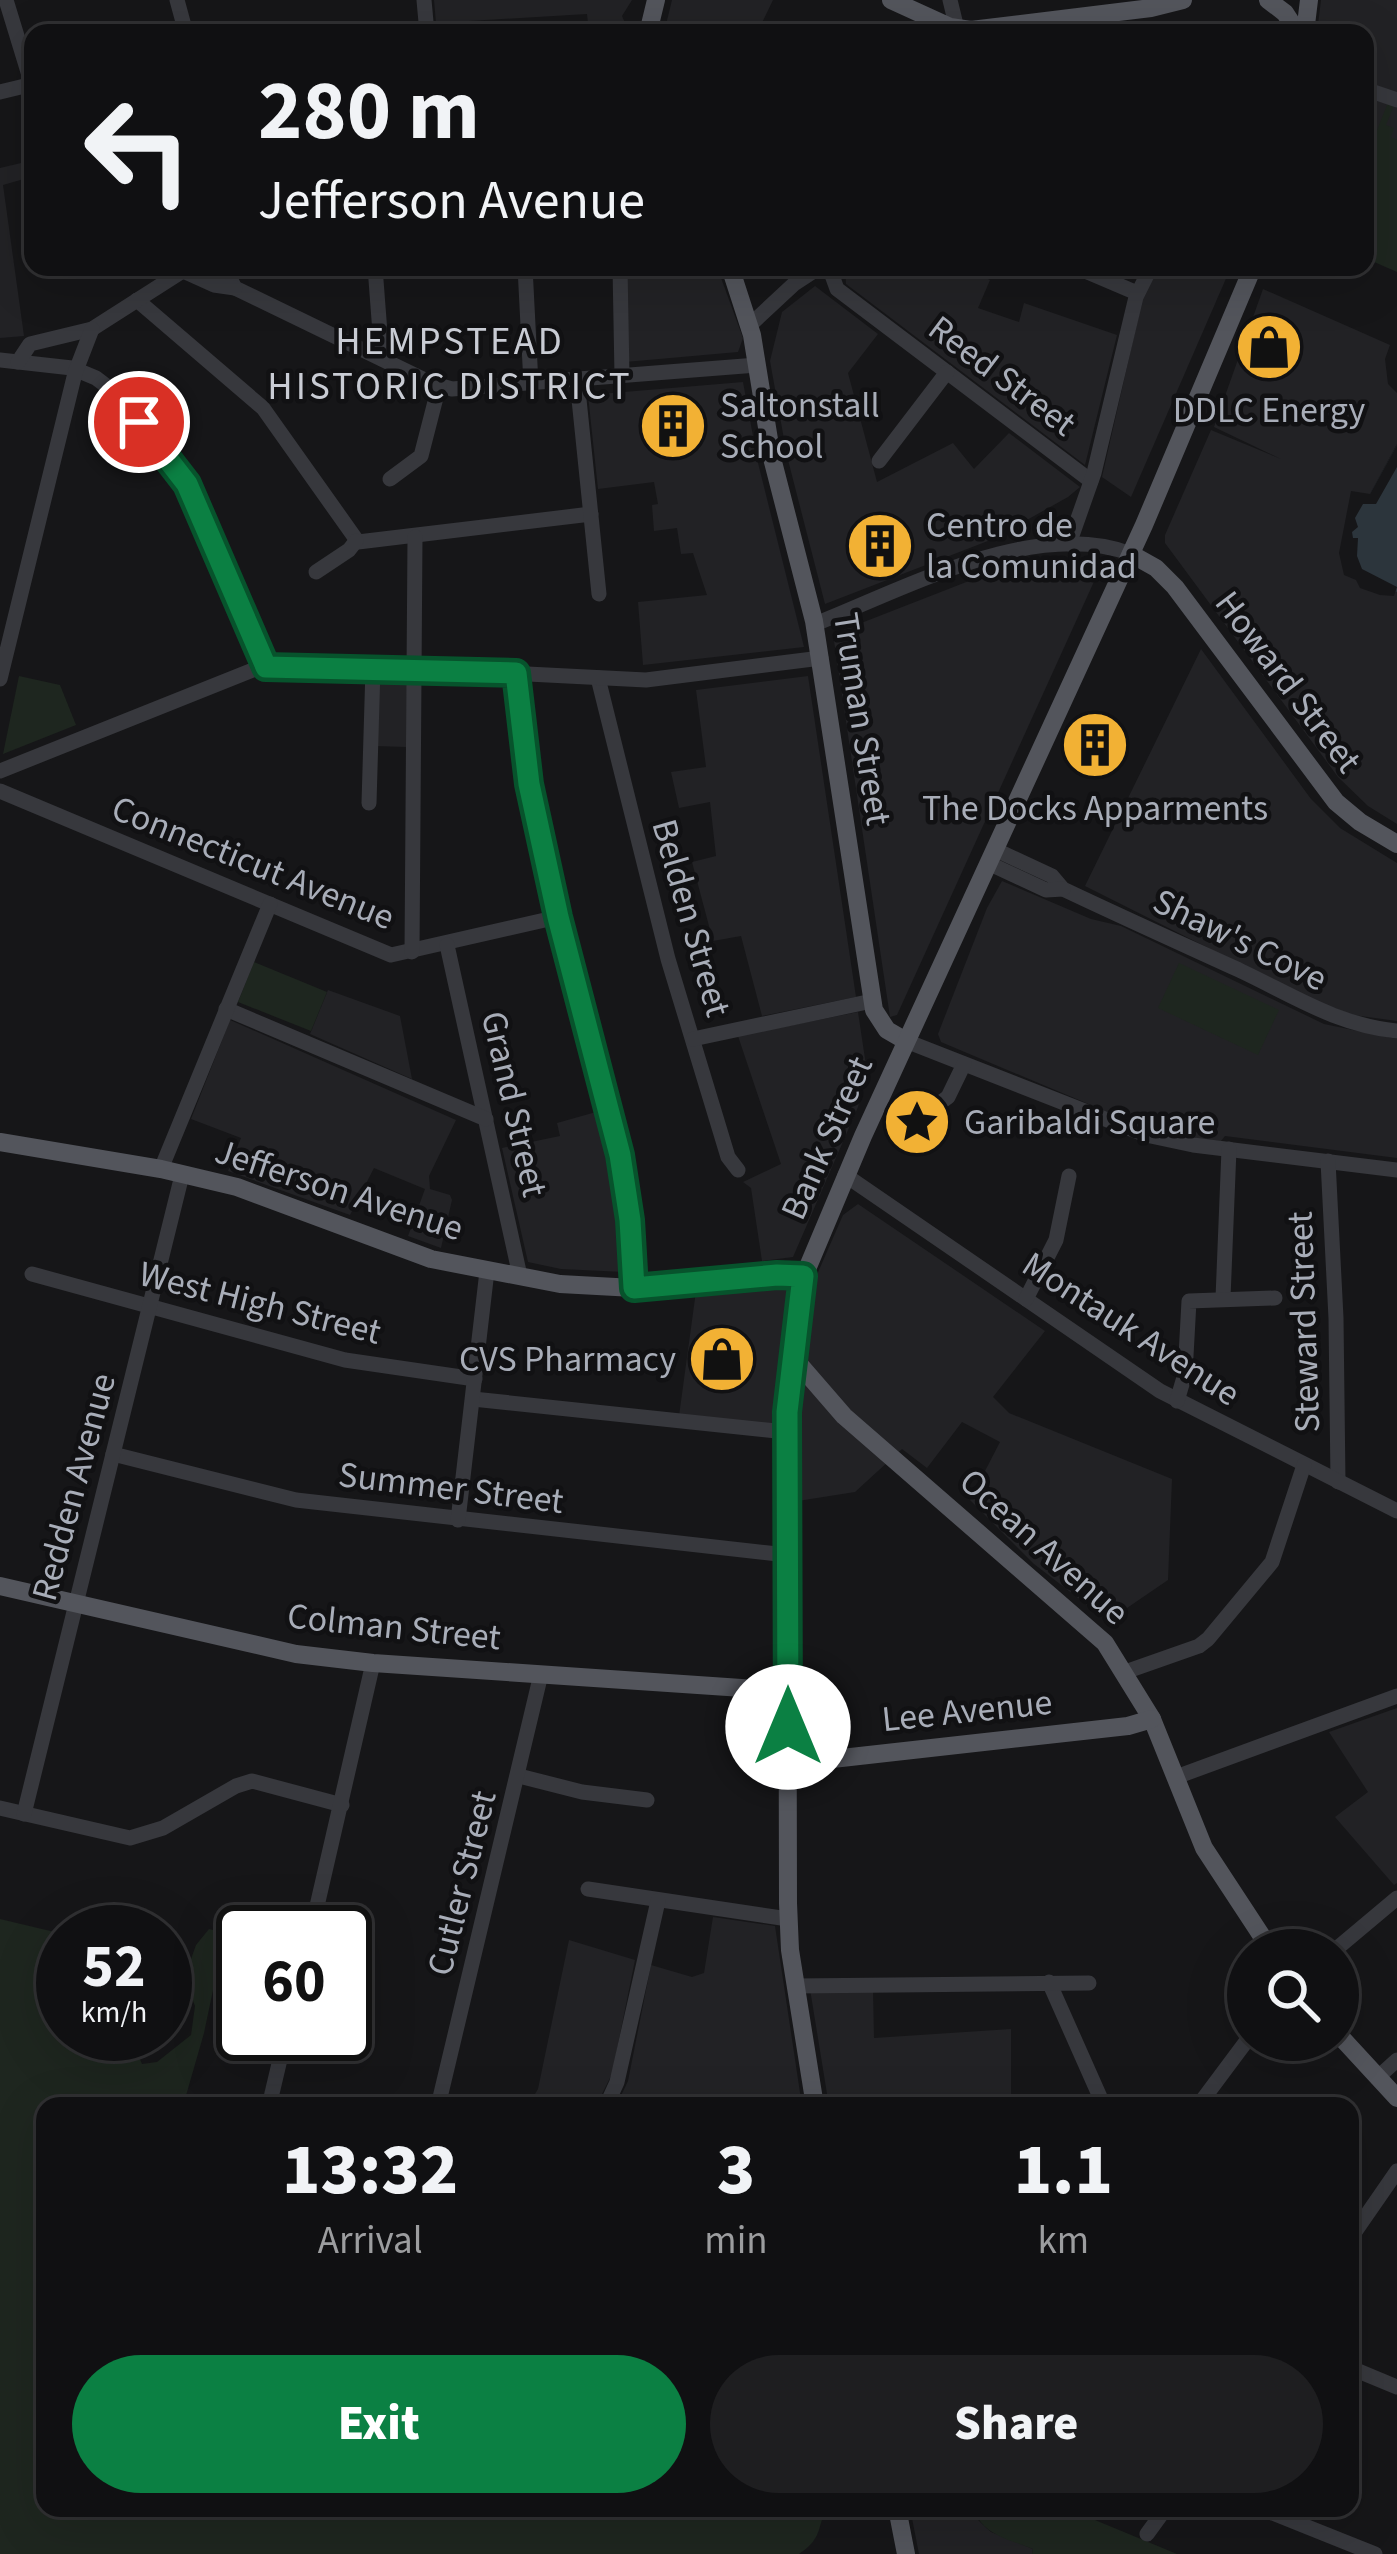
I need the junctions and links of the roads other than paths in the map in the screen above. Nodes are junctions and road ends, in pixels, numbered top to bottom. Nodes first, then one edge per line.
1 (5, 0) edge
2 (891, 0) edge
3 (1268, 0) edge
4 (1178, 1) edge
5 (943, 24) edge
6 (1009, 24) edge
7 (1294, 24) edge
8 (24, 59) edge
9 (175, 276) edge
10 (198, 276) edge
11 (226, 276) edge
12 (376, 276) edge
13 (525, 276) edge
14 (620, 276) edge
15 (733, 276) edge
16 (809, 276) edge
17 (830, 276) edge
18 (1097, 276) edge
19 (1146, 276) edge
20 (1249, 276) edge
21 (235, 288) junction
22 (1137, 293) junction
23 (137, 300) junction
24 (750, 325) junction
25 (92, 329) junction
26 (382, 359) junction
27 (9, 361) edge
28 (757, 365) junction
29 (76, 369) junction
30 (947, 372) junction
31 (622, 376) junction
32 (577, 380) junction
33 (531, 384) junction
34 (439, 386) junction
35 (879, 461) dead end
36 (390, 479) dead end
37 (1091, 481) junction
38 (591, 514) junction
39 (415, 537) junction
40 (356, 541) junction
41 (1069, 544) junction
42 (1130, 554) junction
43 (316, 572) dead end
44 (599, 594) dead end
45 (814, 624) junction
46 (821, 658) junction
47 (266, 667) junction
48 (373, 668) junction
49 (414, 669) junction
50 (516, 673) junction
51 (598, 678) junction
52 (0, 679) edge
53 (0, 771) edge
54 (0, 791) edge
55 (369, 803) dead end
56 (1397, 844) edge
57 (991, 856) junction
58 (269, 904) junction
59 (558, 917) junction
60 (448, 945) junction
61 (412, 952) junction
62 (872, 1001) junction
63 (226, 1009) junction
64 (1397, 1030) edge
65 (693, 1040) junction
66 (906, 1040) junction
67 (964, 1064) junction
68 (486, 1119) junction
69 (900, 1141) dead end
70 (0, 1142) edge
71 (1229, 1149) junction
72 (1328, 1160) junction
73 (161, 1169) junction
74 (738, 1170) dead end
75 (1397, 1170) edge
76 (182, 1174) junction
77 (845, 1174) junction
78 (1069, 1176) dead end
79 (487, 1270) junction
80 (32, 1274) dead end
81 (520, 1276) junction
82 (803, 1276) junction
83 (634, 1288) junction
84 (1223, 1298) junction
85 (1275, 1298) dead end
86 (1026, 1299) junction
87 (152, 1309) junction
88 (792, 1355) junction
89 (475, 1379) junction
90 (473, 1399) junction
91 (1177, 1400) junction
92 (787, 1432) junction
93 (113, 1454) junction
94 (1304, 1465) junction
95 (1337, 1482) junction
96 (1397, 1511) edge
97 (458, 1520) junction
98 (787, 1555) junction
99 (0, 1586) edge
100 (74, 1605) junction
101 (373, 1663) junction
102 (1125, 1672) junction
103 (541, 1674) junction
104 (787, 1691) junction
105 (1397, 1696) edge
106 (1152, 1719) junction
107 (788, 1764) junction
108 (519, 1776) junction
109 (1176, 1778) junction
110 (647, 1800) dead end
111 (342, 1805) junction
112 (0, 1808) edge
113 (24, 1814) junction
114 (588, 1889) dead end
115 (1397, 1898) edge
116 (658, 1900) junction
117 (318, 1905) edge
118 (788, 1919) junction
119 (1257, 1929) edge
120 (1359, 1930) edge
121 (1049, 1982) junction
122 (1089, 1983) dead end
123 (795, 1986) junction
124 (1359, 2058) edge
125 (1397, 2060) edge
126 (280, 2061) edge
127 (1232, 2061) edge
128 (1377, 2078) junction
129 (271, 2097) edge
130 (440, 2097) edge
131 (610, 2097) edge
132 (814, 2097) edge
133 (1100, 2097) edge
134 (1205, 2097) edge
135 (1397, 2098) edge
136 (1397, 2171) edge
137 (1359, 2226) edge
138 (1359, 2371) edge
139 (1397, 2387) edge
140 (899, 2517) edge
141 (1159, 2517) edge
142 (1282, 2517) edge
143 (1147, 2534) dead end
144 (906, 2554) edge
145 (1375, 2554) edge

1 - 8 street
2 - 5 main road
3 - 7 main road
4 - 6 main road
9 - 23 street
10 - 21 street
11 - 21 street
12 - 26 street
13 - 33 street
14 - 31 street
15 - 24 main road, Truman Street
16 - 24 street
17 - 30 street, Reed Street
18 - 22 street
19 - 22 street
20 - 42 main road, Bank Street
21 - 26 street
22 - 37 street
23 - 25 street
23 - 40 street
24 - 28 main road, Truman Street
25 - 27 street
25 - 29 street
26 - 34 street
27 - 29 street
28 - 31 street
28 - 45 main road, Truman Street
29 - 47 street
29 - 52 street
30 - 35 street
30 - 37 street, Reed Street
31 - 32 street
32 - 33 street
32 - 38 street
33 - 34 street
34 - 36 street
37 - 41 street
38 - 39 street
38 - 44 street
39 - 40 street
39 - 49 street
40 - 43 street
41 - 42 street
41 - 45 street
42 - 56 main road, Howard Street
42 - 57 main road, Bank Street
45 - 46 main road, Truman Street
46 - 51 street
46 - 62 main road, Truman Street
47 - 48 street
47 - 53 street
48 - 49 street
48 - 55 street
49 - 50 street
49 - 61 street
50 - 51 street
50 - 59 street
51 - 65 street, Belden Street
54 - 58 street, Connecticut Avenue
57 - 64 street, Shaw's Cove
57 - 66 main road, Bank Street
58 - 61 street, Connecticut Avenue
58 - 63 street
59 - 60 street, Connecticut Avenue
59 - 83 street
60 - 61 street, Connecticut Avenue
60 - 68 street, Grand Street
62 - 65 street
62 - 66 main road
63 - 68 street
63 - 73 street
65 - 74 street, Belden Street
66 - 67 street
66 - 77 main road, Bank Street
67 - 69 street
67 - 71 street
68 - 81 street, Grand Street
70 - 73 main road, Jefferson Avenue
71 - 72 street
71 - 84 street
72 - 75 street
72 - 95 street, Steward Street
73 - 76 main road, Jefferson Avenue
76 - 79 main road, Jefferson Avenue
76 - 87 street, Redden Avenue
77 - 82 main road, Bank Street
77 - 86 street, Montauk Avenue
78 - 86 street
79 - 81 main road, Jefferson Avenue
79 - 89 street
80 - 87 street, West High Street
81 - 83 main road, Jefferson Avenue
82 - 83 main road, Jefferson Avenue
82 - 88 main road, Bank Street
84 - 85 street
84 - 91 street
86 - 91 street, Montauk Avenue
87 - 89 street, West High Street
87 - 93 street, Redden Avenue
88 - 92 main road, Bank Street
88 - 102 main road, Ocean Avenue
89 - 90 street
90 - 92 street
90 - 97 street
91 - 94 street, Montauk Avenue
92 - 98 main road, Bank Street
93 - 97 street, Summer Street
93 - 100 street, Redden Avenue
94 - 95 street, Montauk Avenue
94 - 102 street
95 - 96 street, Montauk Avenue
97 - 98 street, Summer Street
98 - 104 main road, Bank Street
99 - 100 main road, Colman Street
100 - 101 main road, Colman Street
100 - 113 street, Redden Avenue
101 - 103 main road, Colman Street
101 - 111 street
102 - 106 main road, Ocean Avenue
103 - 104 main road, Colman Street
103 - 108 street, Cutler Street
104 - 107 main road, Bank Street
105 - 109 street
106 - 107 main road, Lee Avenue
106 - 109 main road, Ocean Avenue
107 - 118 main road, Bank Street
108 - 110 street
108 - 130 street, Cutler Street
109 - 119 main road, Ocean Avenue
111 - 113 street
111 - 117 street
112 - 113 street
114 - 116 street
115 - 120 street
116 - 118 street
116 - 131 street
118 - 123 main road, Bank Street
121 - 122 street
121 - 123 street
121 - 133 street
123 - 132 main road, Bank Street
124 - 128 main road
125 - 128 street
126 - 129 street
127 - 134 street
128 - 135 main road
136 - 137 street
138 - 139 street
140 - 144 main road
141 - 143 street
142 - 145 street

